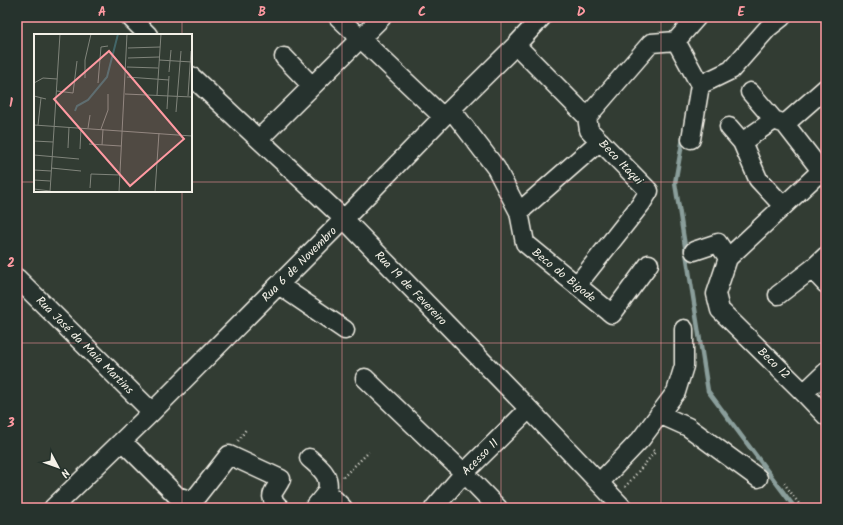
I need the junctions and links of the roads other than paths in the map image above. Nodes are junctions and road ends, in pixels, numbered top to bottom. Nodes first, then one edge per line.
1 (130, 17) edge
2 (338, 17) edge
3 (382, 17) edge
4 (542, 17) edge
5 (696, 17) edge
6 (782, 17) edge
7 (147, 34) edge
8 (361, 38) junction
9 (676, 41) junction
10 (516, 45) junction
11 (284, 57) dead end
12 (192, 77) edge
13 (700, 85) junction
14 (312, 86) junction
15 (826, 88) edge
16 (750, 92) dead end
17 (447, 113) junction
18 (587, 117) junction
19 (779, 122) junction
20 (729, 127) dead end
21 (259, 139) junction
22 (691, 139) dead end
23 (600, 141) junction
24 (742, 142) junction
25 (823, 174) edge
26 (783, 206) junction
27 (520, 212) junction
28 (344, 219) junction
29 (694, 250) dead end
30 (826, 256) edge
31 (728, 258) junction
32 (649, 264) dead end
33 (812, 269) junction
34 (17, 278) edge
35 (826, 284) edge
36 (279, 285) junction
37 (577, 285) junction
38 (778, 295) dead end
39 (684, 329) dead end
40 (345, 330) dead end
41 (826, 372) edge
42 (365, 378) dead end
43 (804, 393) junction
44 (529, 409) junction
45 (152, 412) junction
46 (659, 414) junction
47 (826, 416) edge
48 (122, 441) junction
49 (309, 458) dead end
50 (464, 473) junction
51 (758, 478) dead end
52 (599, 483) junction
53 (327, 492) junction
54 (180, 502) edge
55 (615, 505) edge
56 (53, 508) edge
57 (280, 508) edge
58 (314, 508) edge
59 (343, 508) edge
60 (434, 508) edge
61 (498, 508) edge

1 - 7 street
2 - 8 street, Beco do Bigode
3 - 8 street
4 - 10 street, Rua 6 de Novembro
5 - 9 street
6 - 13 street
8 - 14 street
8 - 17 street, Beco do Bigode
9 - 13 street
9 - 18 street
10 - 17 street, Rua 6 de Novembro
10 - 18 street, Beco Itaqui
11 - 14 street
12 - 21 street, Rua 19 de Fevereiro
13 - 22 street
14 - 21 street
15 - 19 street
16 - 19 street
17 - 27 street, Beco do Bigode
17 - 28 street, Rua 6 de Novembro
18 - 23 street, Beco Itaqui
19 - 24 street
19 - 25 street
20 - 24 street
21 - 28 street, Rua 19 de Fevereiro
23 - 27 street
23 - 37 street, Beco Itaqui
24 - 26 street
25 - 26 street
26 - 31 street
27 - 37 street, Beco do Bigode
28 - 36 street, Rua 6 de Novembro
28 - 44 street, Rua 19 de Fevereiro
29 - 31 street
30 - 33 street
31 - 43 street, Beco 12
32 - 37 street, Beco do Bigode
33 - 35 street
33 - 38 street
34 - 45 street, Rua José da Maia Martins
36 - 40 street
36 - 45 street, Rua 6 de Novembro
39 - 46 street
41 - 43 street
42 - 50 street
43 - 47 street, Beco 12
44 - 50 street, Acesso 11
44 - 52 street, Rua 19 de Fevereiro
45 - 48 street, Rua 6 de Novembro
46 - 51 street
46 - 52 street
48 - 54 street
48 - 56 street, Rua 6 de Novembro
49 - 53 street
50 - 60 street, Acesso 11
50 - 61 street
52 - 55 street, Rua 19 de Fevereiro
53 - 58 street
53 - 59 street
54 - 57 street

